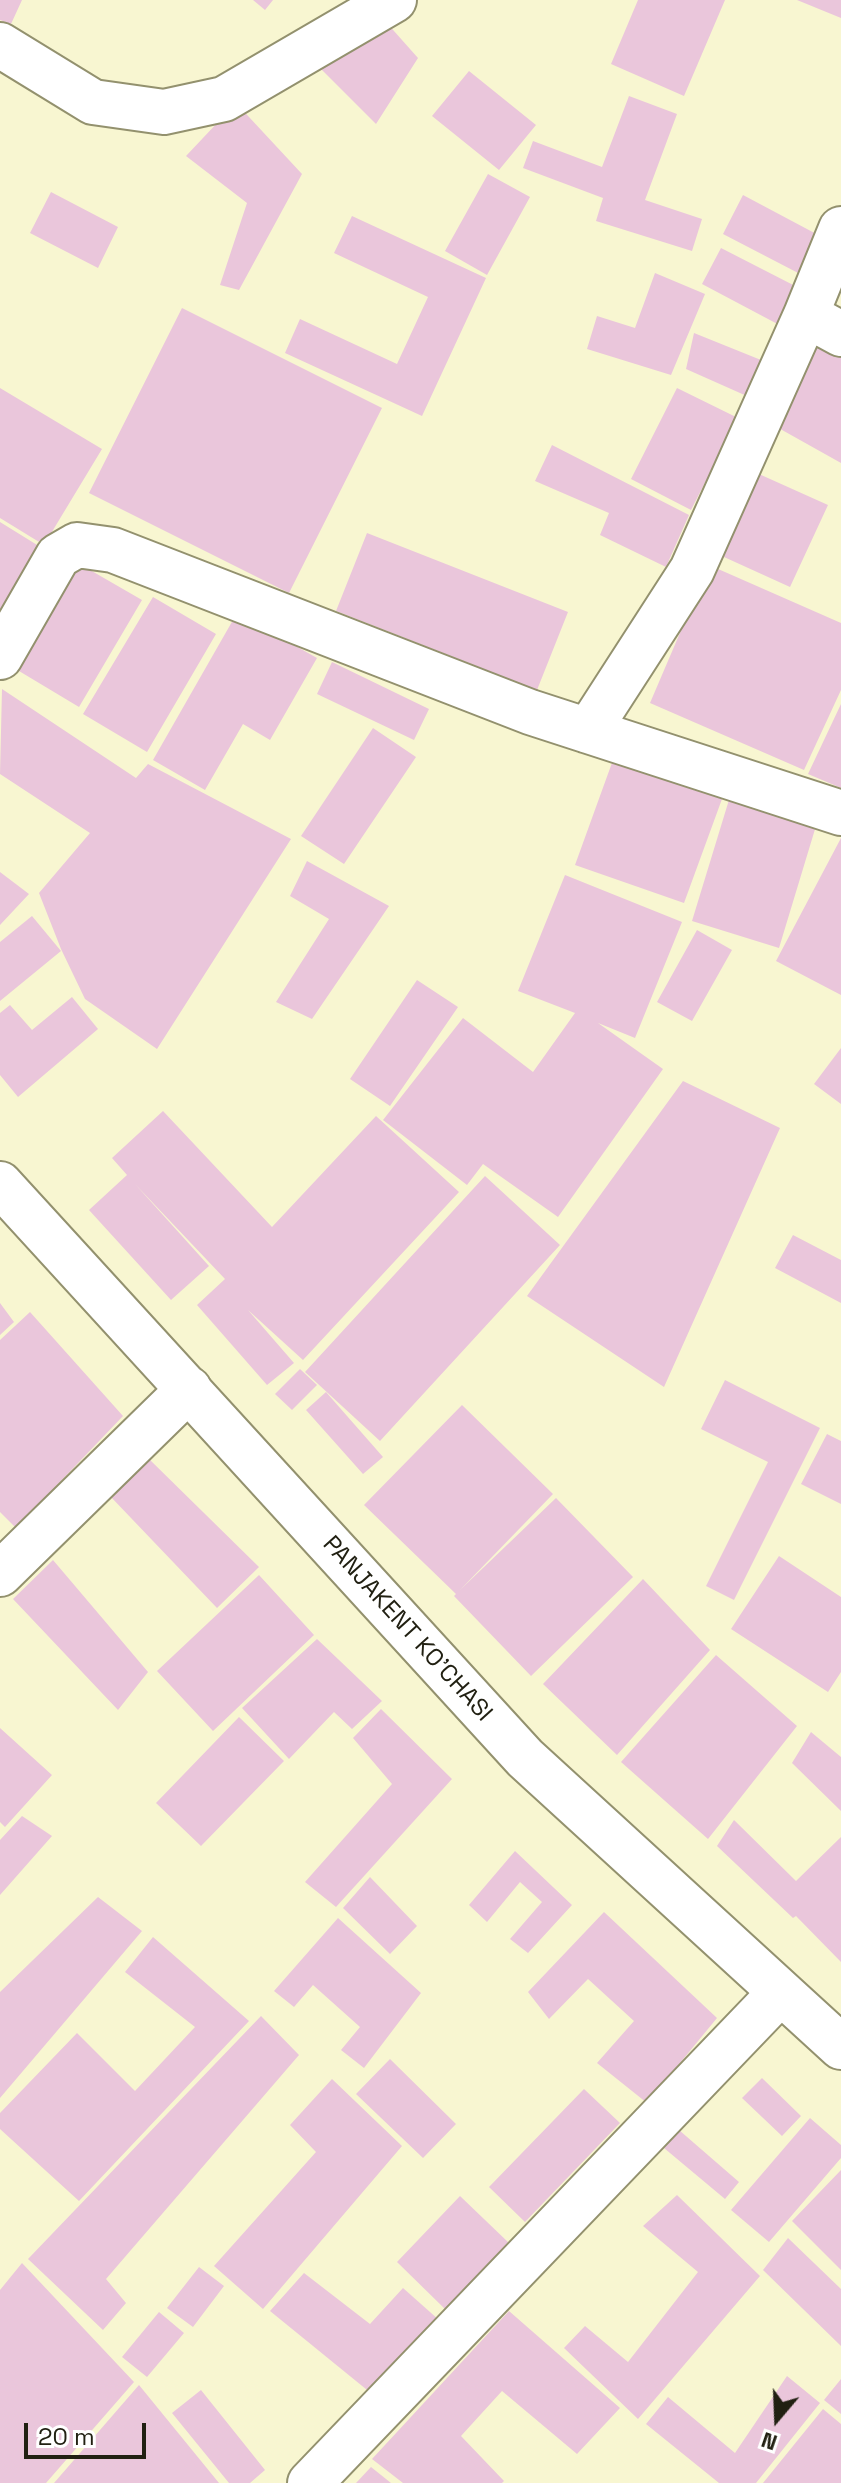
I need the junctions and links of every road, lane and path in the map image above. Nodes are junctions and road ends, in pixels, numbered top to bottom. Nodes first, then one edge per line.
1 (394, 0) edge
2 (0, 45) edge
3 (841, 229) edge
4 (823, 325) edge
5 (0, 657) edge
6 (588, 731) junction
7 (841, 813) edge
8 (0, 1184) edge
9 (189, 1389) junction
10 (0, 1574) edge
11 (780, 1993) junction
12 (841, 2047) edge
13 (310, 2483) edge

1 - 2 street
3 - 4 street
4 - 6 street
5 - 6 street
6 - 7 street
8 - 9 street, PANJAKENT KO'CHASI
9 - 10 street
9 - 11 street, PANJAKENT KO'CHASI
11 - 12 street, PANJAKENT KO'CHASI
11 - 13 street

